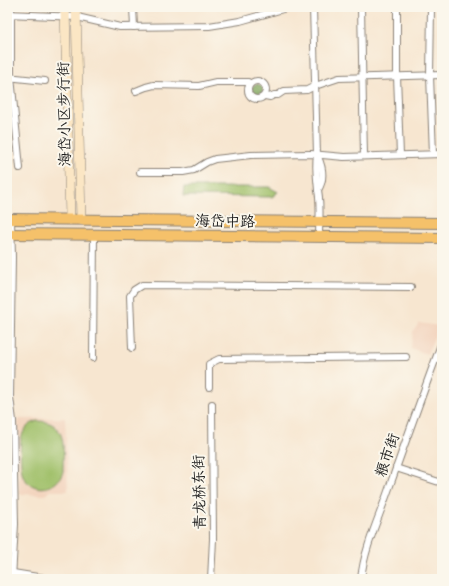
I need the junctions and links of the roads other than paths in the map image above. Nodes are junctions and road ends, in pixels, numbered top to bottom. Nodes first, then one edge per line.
1 (11, 7) edge
2 (76, 7) edge
3 (133, 7) edge
4 (290, 7) edge
5 (313, 7) edge
6 (361, 7) edge
7 (397, 7) edge
8 (432, 7) edge
9 (65, 12) edge
10 (9, 14) edge
11 (77, 17) junction
12 (134, 27) junction
13 (442, 75) edge
14 (397, 76) junction
15 (430, 76) junction
16 (9, 77) edge
17 (362, 77) junction
18 (45, 81) dead end
19 (250, 84) junction
20 (315, 86) junction
21 (136, 91) dead end
22 (265, 96) junction
23 (433, 154) junction
24 (442, 154) edge
25 (317, 155) junction
26 (400, 155) junction
27 (364, 156) junction
28 (20, 168) dead end
29 (140, 172) dead end
30 (9, 219) edge
31 (70, 220) junction
32 (80, 220) junction
33 (319, 222) junction
34 (442, 223) edge
35 (9, 234) edge
36 (94, 234) junction
37 (319, 237) junction
38 (442, 238) edge
39 (411, 287) dead end
40 (442, 342) edge
41 (132, 348) dead end
42 (9, 357) edge
43 (406, 357) dead end
44 (93, 358) dead end
45 (209, 387) dead end
46 (212, 404) dead end
47 (396, 468) junction
48 (10, 470) edge
49 (442, 484) edge
50 (11, 574) edge
51 (50, 579) edge
52 (211, 579) edge
53 (361, 579) edge

1 - 10 street
2 - 11 street, 海岱小区步行街
3 - 12 street
4 - 12 street
5 - 20 street
6 - 17 street
7 - 14 street
8 - 15 street
9 - 10 street
9 - 11 street
9 - 31 street, 海岱小区步行街
10 - 16 street
11 - 12 street
11 - 32 street, 海岱小区步行街
13 - 15 street
14 - 15 street
14 - 17 street
14 - 26 street
15 - 23 street
16 - 18 street
16 - 28 street
17 - 20 street
17 - 27 street
19 - 21 street
19 - 22 street
19 - 22 street
20 - 22 street
20 - 25 street
23 - 24 street
23 - 26 street
25 - 27 street
25 - 29 street
25 - 33 street
26 - 27 street
30 - 31 main road, 海岱中路
30 - 35 street
31 - 32 main road, 海岱中路
32 - 33 main road, 海岱中路
33 - 34 main road, 海岱中路
33 - 37 street
35 - 36 main road, 海岱中路
35 - 42 street
36 - 37 main road, 海岱中路
36 - 44 street
37 - 38 main road, 海岱中路
39 - 41 street
40 - 47 street, 粮市街
42 - 48 street
43 - 45 street
46 - 52 street, 青龙桥东街
47 - 49 street
47 - 53 street, 粮市街
48 - 50 street
50 - 51 street

